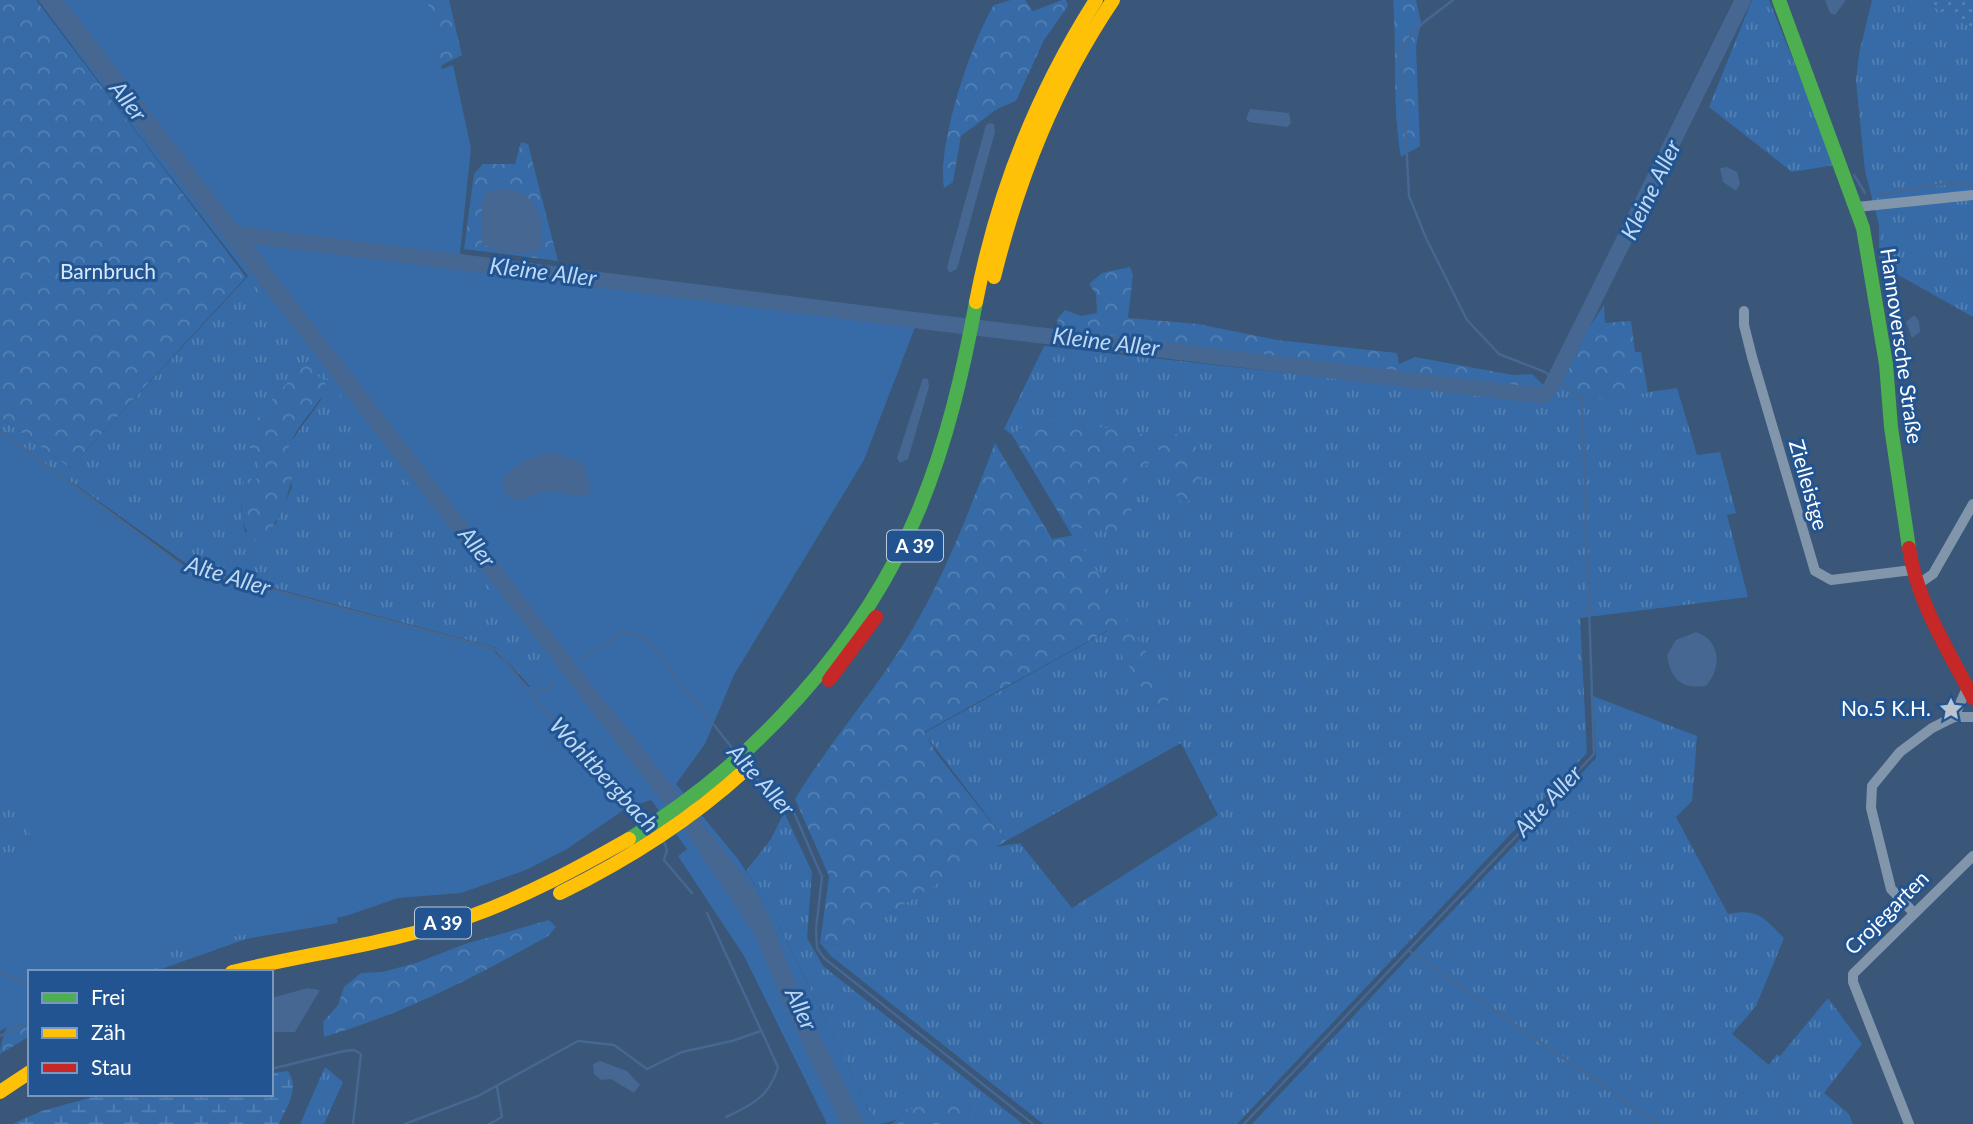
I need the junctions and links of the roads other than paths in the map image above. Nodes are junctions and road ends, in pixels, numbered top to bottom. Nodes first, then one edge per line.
1 (1096, 0) edge
2 (1113, 0) edge
3 (1779, 0) edge
4 (1973, 195) edge
5 (1857, 207) junction
6 (986, 283) junction
7 (1744, 311) dead end
8 (1973, 504) edge
9 (1912, 570) junction
10 (1917, 585) junction
11 (1970, 693) edge
12 (1954, 717) junction
13 (1973, 717) edge
14 (642, 840) junction
15 (1973, 856) edge
16 (1914, 913) junction
17 (241, 970) edge
18 (273, 974) edge
19 (28, 1058) edge
20 (28, 1073) edge
21 (0, 1076) edge
22 (0, 1092) edge
23 (1909, 1124) edge

1 - 6 main road, A 39
2 - 6 main road, A 39
3 - 5 main road, Hannoversche Straße
4 - 5 street
5 - 9 main road, Hannoversche Straße
6 - 14 main road, A 39
7 - 9 street, Zielleistge
8 - 10 street
9 - 10 main road, Hannoversche Straße
10 - 11 main road, Hannoversche Straße
11 - 12 street
12 - 13 street
12 - 16 street
14 - 17 main road, A 39
14 - 18 main road, A 39
15 - 16 street, Crojegarten
16 - 23 street, Crojegarten
19 - 21 main road
20 - 22 main road

